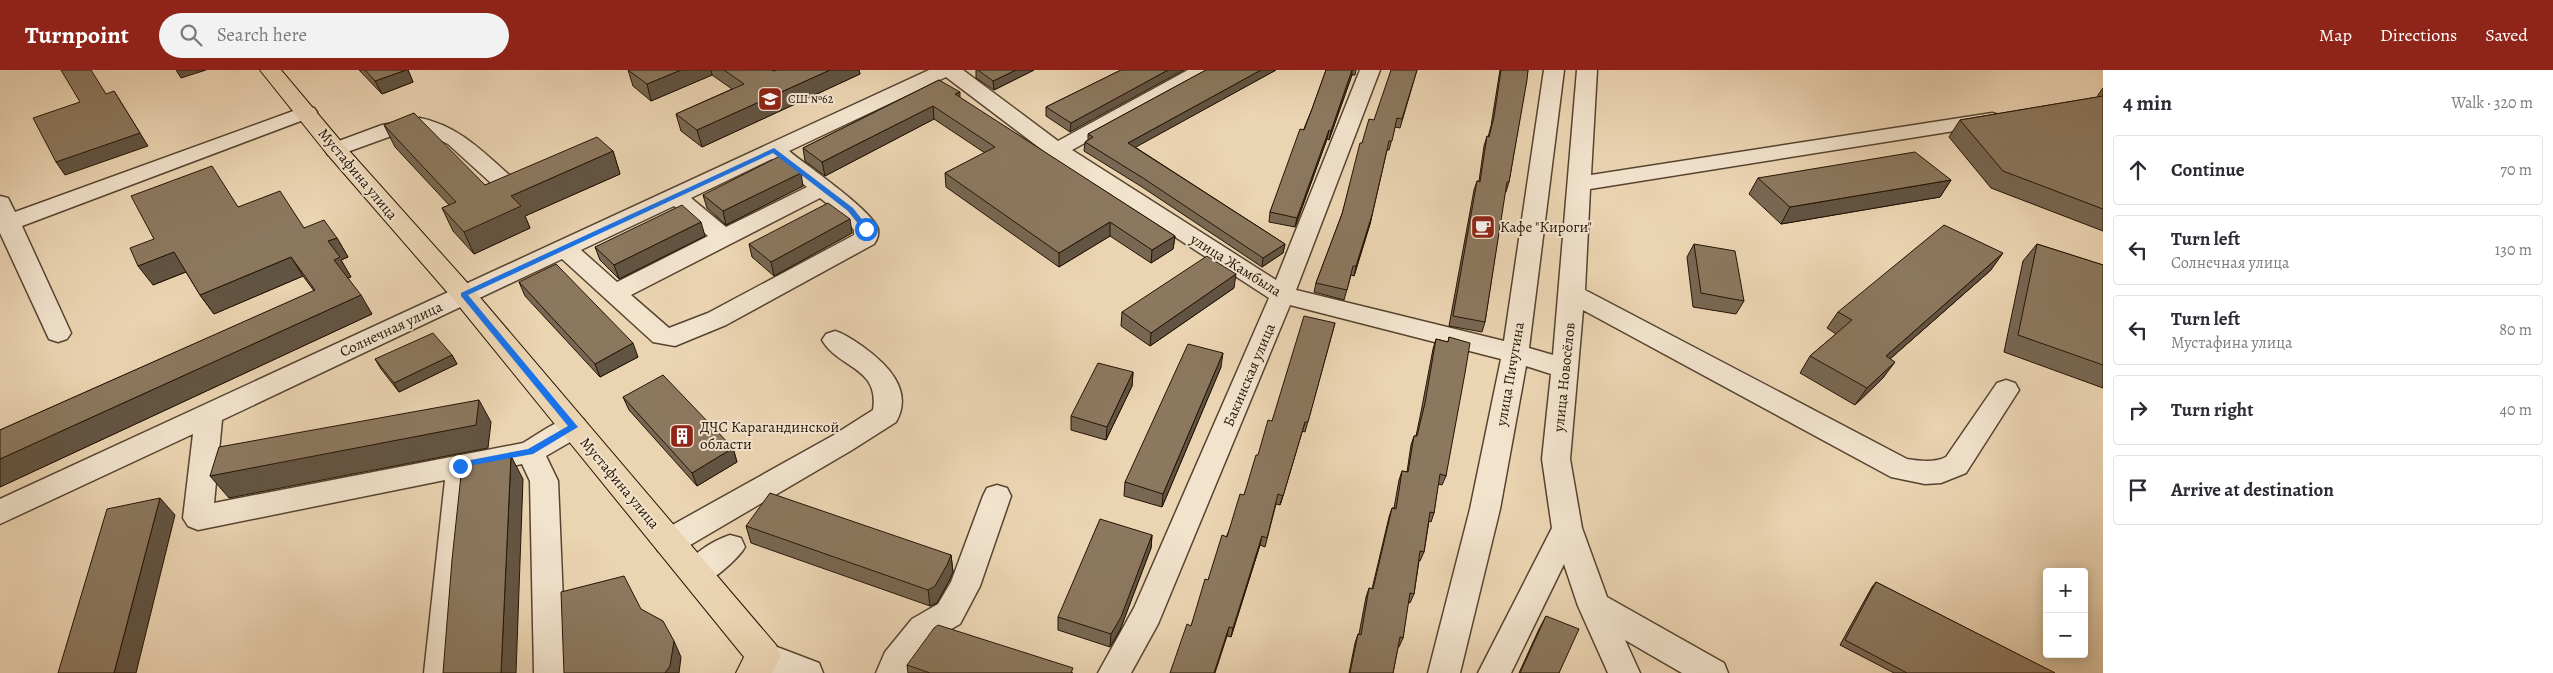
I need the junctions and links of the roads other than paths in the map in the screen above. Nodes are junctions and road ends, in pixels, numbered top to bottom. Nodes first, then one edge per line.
1 (270, 70) edge
2 (944, 70) edge
3 (950, 70) edge
4 (1203, 70) edge
5 (1370, 70) edge
6 (1554, 70) edge
7 (1587, 70) edge
8 (307, 112) junction
9 (2009, 116) edge
10 (336, 150) junction
11 (774, 150) junction
12 (1057, 150) junction
13 (547, 175) edge
14 (1578, 184) junction
15 (822, 188) junction
16 (676, 196) junction
17 (3, 217) edge
18 (725, 239) junction
19 (564, 248) junction
20 (616, 293) junction
21 (464, 294) junction
22 (1572, 294) junction
23 (1282, 296) junction
24 (58, 333) dead end
25 (835, 340) dead end
26 (1514, 353) junction
27 (1564, 368) junction
28 (2006, 390) dead end
29 (209, 414) junction
30 (574, 427) junction
31 (530, 452) junction
32 (460, 466) junction
33 (998, 496) dead end
34 (0, 512) edge
35 (1567, 528) junction
36 (669, 542) junction
37 (730, 547) dead end
38 (695, 573) junction
39 (1594, 606) junction
40 (758, 665) edge
41 (440, 673) edge
42 (550, 673) edge
43 (807, 673) edge
44 (892, 673) edge
45 (1114, 673) edge
46 (1444, 673) edge
47 (1494, 673) edge
48 (1624, 673) edge
49 (1712, 673) edge

1 - 8 main road, Мустафина улица
2 - 11 street, Солнечная улица
3 - 12 street, улица Жамбыла
4 - 12 street
5 - 23 street, Бакинская улица
6 - 26 street, улица Пичугина
7 - 14 street, улица Новосёлов
8 - 10 main road, Мустафина улица
8 - 17 street
9 - 14 street
10 - 13 lane
10 - 21 main road, Мустафина улица
11 - 15 street
11 - 16 street, Солнечная улица
12 - 23 street, улица Жамбыла
14 - 22 street, улица Новосёлов
15 - 18 street
15 - 20 street
16 - 18 lane
16 - 19 street, Солнечная улица
17 - 24 street
18 - 20 street
19 - 20 street
19 - 21 street, Солнечная улица
21 - 29 street, Солнечная улица
21 - 30 main road, Мустафина улица
22 - 27 street, улица Новосёлов
22 - 28 street
23 - 26 street, улица Жамбыла
23 - 45 street, Бакинская улица
25 - 36 street
26 - 27 street, улица Жамбыла
26 - 46 street, улица Пичугина
27 - 35 street, улица Новосёлов
29 - 32 street
29 - 34 street, Солнечная улица
30 - 31 street
30 - 36 main road, Мустафина улица
31 - 32 street
31 - 42 street
32 - 41 street
33 - 44 street
35 - 39 street, улица Новосёлов
35 - 47 street
36 - 38 main road, Мустафина улица
37 - 38 street
38 - 40 main road, Мустафина улица
39 - 48 street, улица Новосёлов
39 - 49 street
40 - 43 street, Мустафина улица

